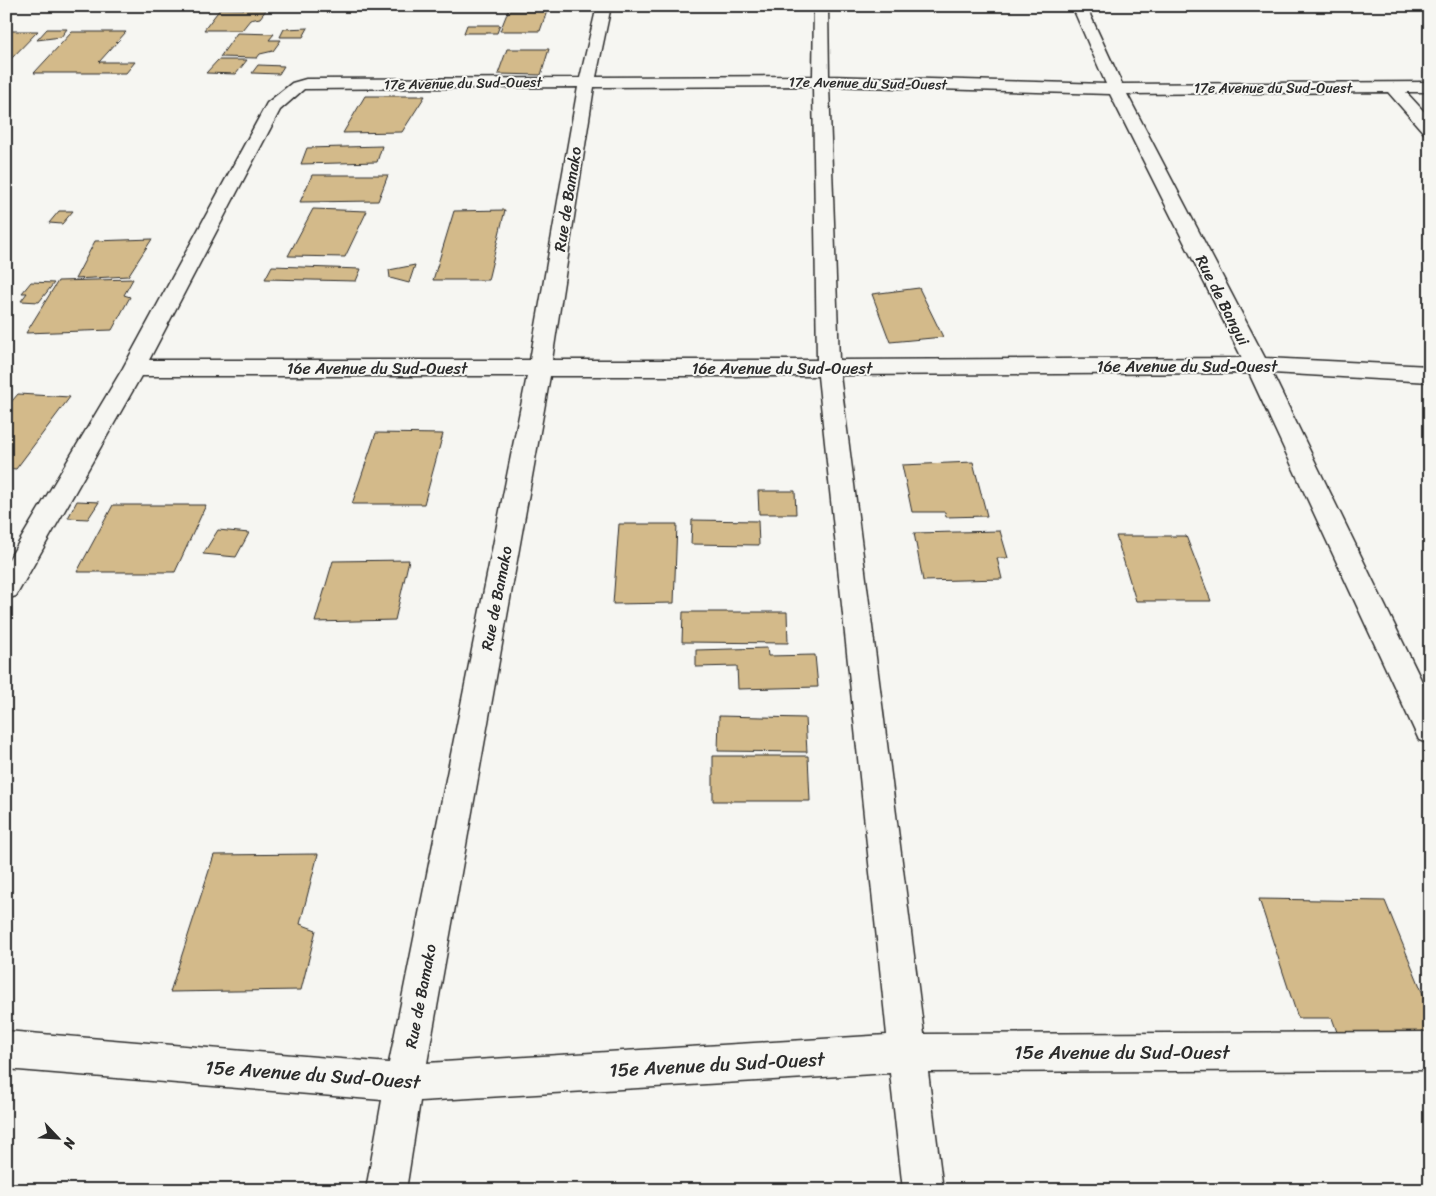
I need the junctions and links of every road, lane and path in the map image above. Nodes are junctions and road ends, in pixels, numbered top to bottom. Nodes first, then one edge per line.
1 (604, 6) edge
2 (821, 6) edge
3 (1080, 6) edge
4 (587, 81) junction
5 (820, 81) junction
6 (1430, 87) edge
7 (1393, 88) junction
8 (1116, 90) junction
9 (1430, 129) edge
10 (1257, 365) junction
11 (540, 367) junction
12 (134, 368) junction
13 (828, 368) junction
14 (1430, 374) edge
15 (6, 588) edge
16 (1430, 730) edge
17 (6, 1050) edge
18 (1430, 1051) edge
19 (906, 1053) junction
20 (404, 1083) junction
21 (386, 1190) edge
22 (923, 1190) edge

1 - 4 street, Rue de Bamako
2 - 5 street
3 - 8 street, Rue de Bangui
4 - 5 street, 17e Avenue du Sud-Ouest
4 - 11 street, Rue de Bamako
4 - 12 street, 17e Avenue du Sud-Ouest
5 - 8 street, 17e Avenue du Sud-Ouest
5 - 13 street
6 - 7 street, 17e Avenue du Sud-Ouest
7 - 8 street, 17e Avenue du Sud-Ouest
7 - 9 street
8 - 10 street, Rue de Bangui
10 - 13 street, 16e Avenue du Sud-Ouest
10 - 14 street, 16e Avenue du Sud-Ouest
10 - 16 street, Rue de Bangui
11 - 12 street, 16e Avenue du Sud-Ouest
11 - 13 street, 16e Avenue du Sud-Ouest
11 - 20 street, Rue de Bamako
12 - 15 street
13 - 19 street
17 - 20 street, 15e Avenue du Sud-Ouest
18 - 19 street, 15e Avenue du Sud-Ouest
19 - 20 street, 15e Avenue du Sud-Ouest
19 - 22 street
20 - 21 street, Rue de Bamako

